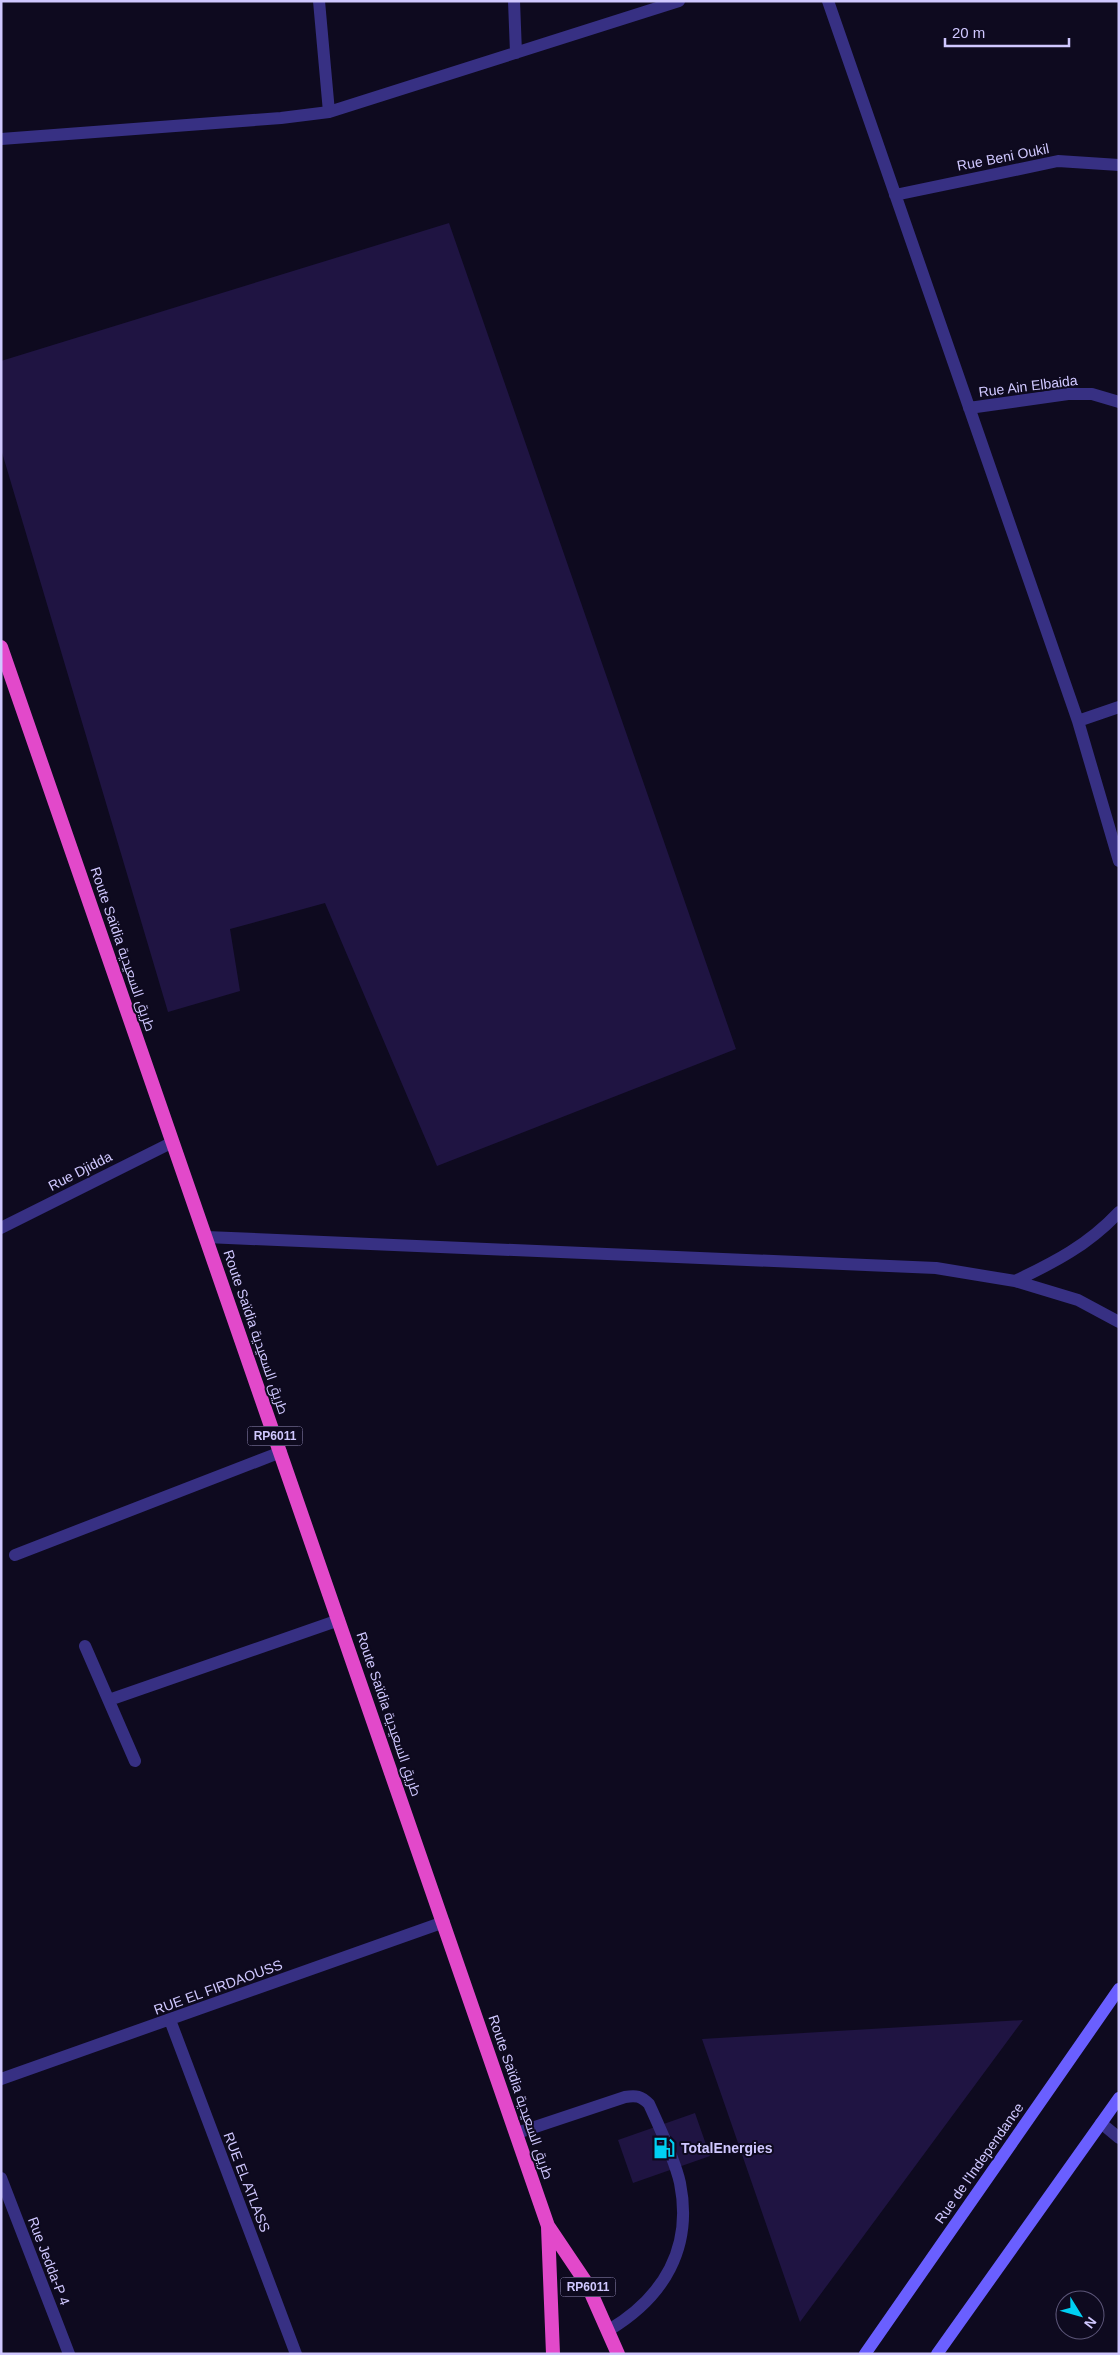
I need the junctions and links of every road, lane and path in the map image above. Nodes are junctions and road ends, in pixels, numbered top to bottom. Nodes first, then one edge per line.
1 (319, 1) edge
2 (514, 1) edge
3 (679, 1) edge
4 (828, 1) edge
5 (516, 53) junction
6 (329, 112) junction
7 (1, 139) edge
8 (1119, 164) edge
9 (895, 194) junction
10 (1119, 402) edge
11 (969, 408) junction
12 (1, 647) edge
13 (4, 661) edge
14 (1119, 707) edge
15 (1078, 721) junction
16 (1119, 861) edge
17 (173, 1142) junction
18 (1119, 1212) edge
19 (1, 1228) edge
20 (206, 1237) junction
21 (1015, 1281) junction
22 (1119, 1322) edge
23 (280, 1452) junction
24 (15, 1555) dead end
25 (339, 1620) junction
26 (85, 1646) dead end
27 (109, 1700) junction
28 (135, 1762) dead end
29 (444, 1922) junction
30 (1119, 1989) edge
31 (170, 2020) junction
32 (1, 2079) edge
33 (1119, 2098) edge
34 (1101, 2124) junction
35 (517, 2133) junction
36 (1119, 2138) edge
37 (1, 2178) edge
38 (548, 2226) junction
39 (609, 2330) junction
40 (69, 2354) edge
41 (296, 2354) edge
42 (553, 2354) edge
43 (618, 2354) edge
44 (864, 2354) edge
45 (937, 2354) edge

1 - 6 street
2 - 5 street
3 - 5 street
4 - 9 street
5 - 6 street
6 - 7 street
8 - 9 street, Rue Beni Oukil
9 - 11 street
10 - 11 street, Rue Ain Elbaida
11 - 15 street
12 - 13 highway, Route Saïdia طريق السعيدية / RP6011
13 - 17 highway, Route Saïdia طريق السعيدية / RP6011
14 - 15 street
15 - 16 street
17 - 19 street, Rue Djidda
17 - 20 highway, Route Saïdia طريق السعيدية / RP6011
18 - 21 street
20 - 21 street
20 - 23 highway, Route Saïdia طريق السعيدية / RP6011
21 - 22 street
23 - 24 street
23 - 25 highway, Route Saïdia طريق السعيدية / RP6011
25 - 27 street
25 - 29 highway, Route Saïdia طريق السعيدية / RP6011
26 - 27 street
27 - 28 street
29 - 31 street, RUE EL FIRDAOUSS
29 - 35 highway, Route Saïdia طريق السعيدية / RP6011
30 - 44 main road, Rue de l'Independance
31 - 32 street, RUE EL FIRDAOUSS
31 - 41 street, RUE EL ATLASS
33 - 34 main road
34 - 36 street
34 - 45 main road
35 - 38 highway, Route Saïdia طريق السعيدية / RP6011
35 - 39 street
37 - 40 street, Rue Jedda-P 4
38 - 39 highway, RP6011
38 - 42 highway, RP6011
39 - 43 highway, RP6011

